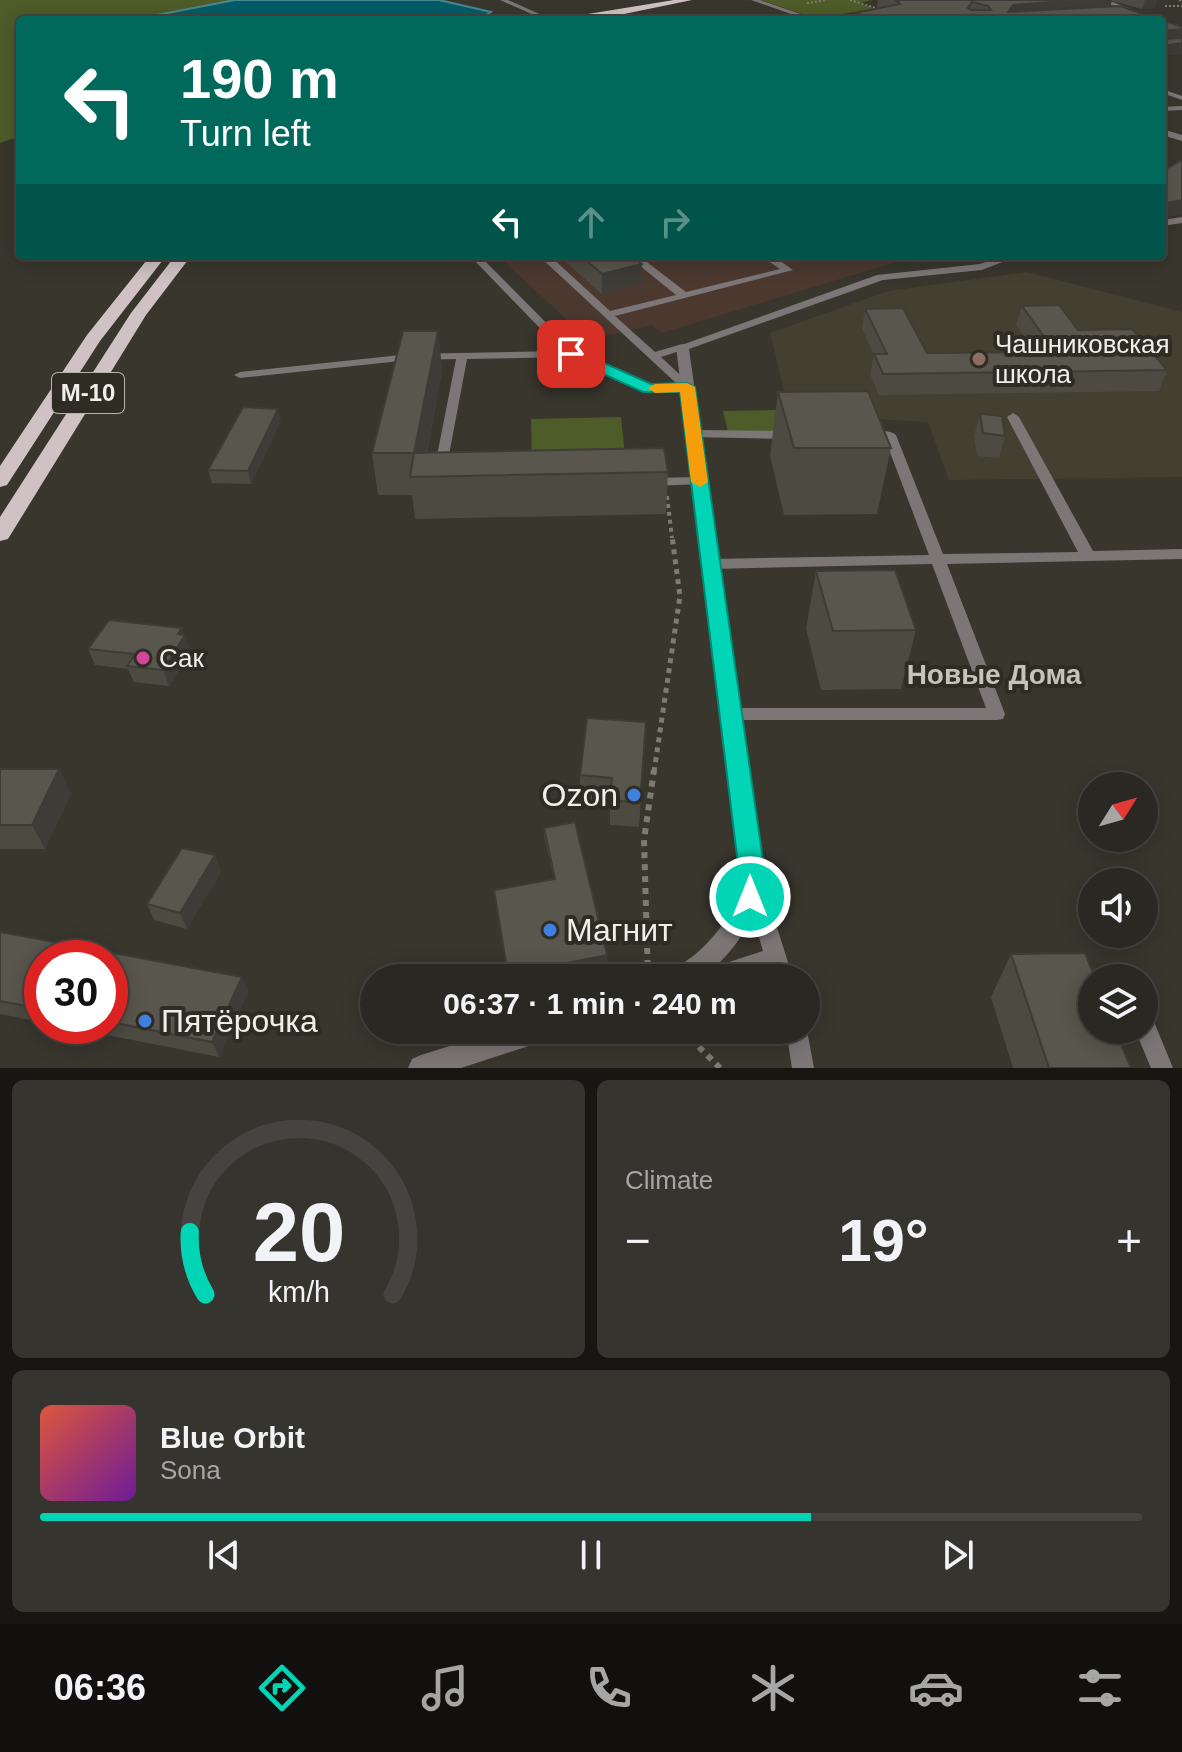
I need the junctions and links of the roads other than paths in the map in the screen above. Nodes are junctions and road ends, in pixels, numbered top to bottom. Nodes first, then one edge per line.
1 (503, 0) edge
2 (662, 0) edge
3 (688, 0) edge
4 (754, 0) edge
5 (1101, 0) edge
6 (1103, 10) edge
7 (1130, 10) junction
8 (541, 16) edge
9 (577, 16) edge
10 (602, 16) edge
11 (803, 16) edge
12 (1146, 16) edge
13 (1166, 23) edge
14 (1172, 25) edge
15 (155, 260) edge
16 (180, 260) edge
17 (479, 260) edge
18 (549, 260) edge
19 (638, 260) edge
20 (772, 260) edge
21 (1002, 260) edge
22 (684, 296) junction
23 (610, 314) junction
24 (682, 347) junction
25 (571, 354) junction
26 (656, 355) junction
27 (462, 356) junction
28 (240, 375) dead end
29 (687, 387) junction
30 (1013, 417) dead end
31 (694, 434) junction
32 (800, 435) edge
33 (860, 435) edge
34 (0, 481) edge
35 (700, 481) junction
36 (635, 482) edge
37 (452, 484) edge
38 (0, 534) edge
39 (1182, 554) edge
40 (1088, 556) junction
41 (937, 559) junction
42 (711, 564) junction
43 (731, 714) junction
44 (753, 881) junction
45 (698, 964) edge
46 (778, 964) edge
47 (497, 1044) edge
48 (799, 1044) edge
49 (1152, 1044) edge
50 (421, 1068) edge
51 (803, 1068) edge
52 (1162, 1068) edge

1 - 8 lane
2 - 9 highway
3 - 10 highway
4 - 11 street
5 - 7 street
6 - 7 lane
7 - 12 street
13 - 14 street
15 - 34 highway, М-10
16 - 38 highway, М-10
17 - 25 lane
18 - 23 lane
19 - 22 lane
20 - 22 lane
21 - 24 street
22 - 23 lane
23 - 26 lane
24 - 26 lane
24 - 29 street
25 - 27 lane
25 - 29 lane
26 - 29 lane
27 - 28 lane
27 - 37 lane
29 - 31 street
30 - 40 lane
31 - 32 lane
31 - 35 street
33 - 41 lane
35 - 36 lane
35 - 42 street
39 - 40 lane
40 - 41 lane
41 - 42 lane
41 - 43 lane
42 - 43 street
43 - 44 street
44 - 45 street
44 - 46 lane
47 - 50 street
48 - 51 lane
49 - 52 lane

